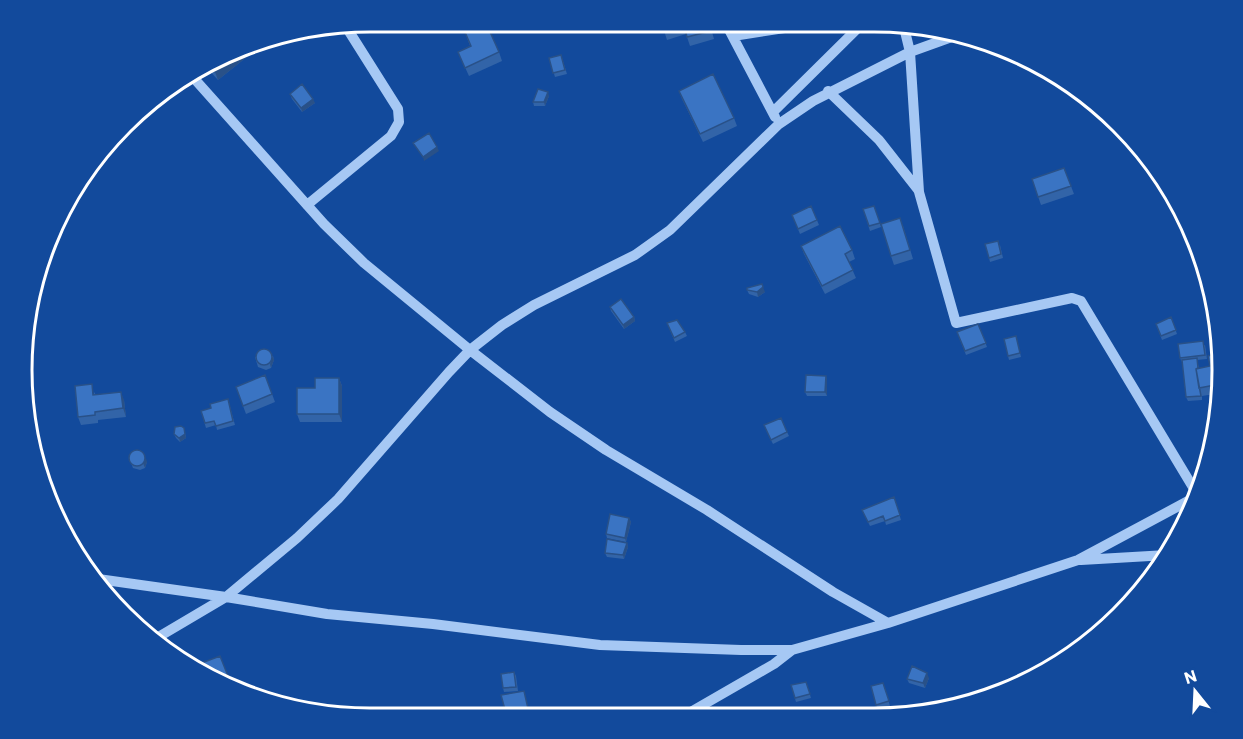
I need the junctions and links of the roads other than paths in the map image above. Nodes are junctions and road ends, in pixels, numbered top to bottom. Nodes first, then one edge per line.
1 (349, 32) edge
2 (731, 32) edge
3 (759, 32) edge
4 (854, 32) edge
5 (905, 33) edge
6 (733, 36) junction
7 (945, 39) edge
8 (910, 52) junction
9 (195, 80) edge
10 (828, 92) junction
11 (773, 112) junction
12 (779, 124) junction
13 (919, 192) junction
14 (307, 205) junction
15 (470, 351) junction
16 (1191, 485) edge
17 (1184, 503) edge
18 (1156, 556) edge
19 (1078, 560) junction
20 (105, 580) edge
21 (226, 597) junction
22 (888, 623) junction
23 (161, 635) edge
24 (792, 650) junction
25 (698, 708) edge

1 - 14 street
2 - 6 street
3 - 6 street
4 - 11 street
5 - 8 street
6 - 11 street
7 - 8 street
8 - 10 street
8 - 13 street
9 - 14 street
10 - 12 street
10 - 13 street
11 - 12 street
12 - 15 street
13 - 16 street
14 - 15 street
15 - 21 street
15 - 22 street
17 - 19 street
18 - 19 street
19 - 22 street
20 - 21 street
21 - 23 street
21 - 24 street
22 - 24 street
24 - 25 street

